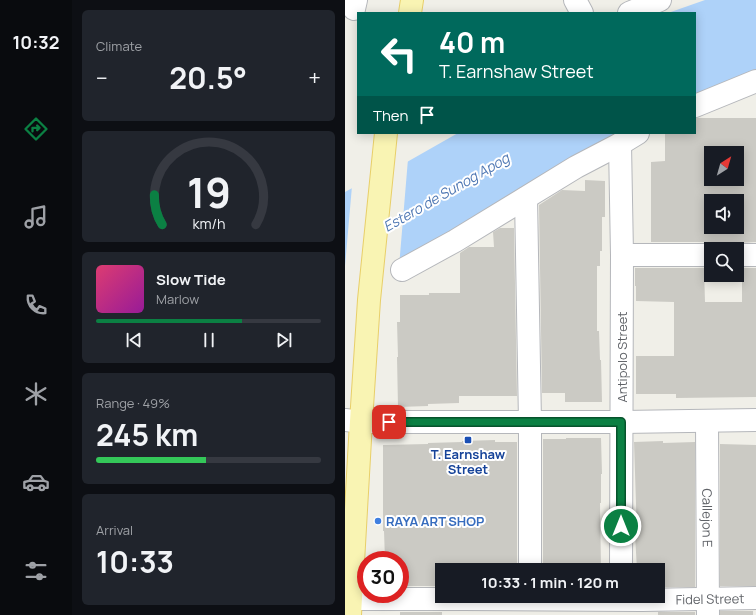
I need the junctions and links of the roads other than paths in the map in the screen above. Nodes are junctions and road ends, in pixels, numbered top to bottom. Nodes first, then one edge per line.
1 (412, 0) edge
2 (575, 0) edge
3 (660, 0) edge
4 (410, 12) edge
5 (581, 12) edge
6 (631, 12) edge
7 (756, 81) edge
8 (696, 106) edge
9 (386, 134) edge
10 (629, 139) edge
11 (526, 198) junction
12 (622, 255) junction
13 (704, 255) edge
14 (744, 255) edge
15 (756, 255) edge
16 (403, 270) dead end
17 (756, 420) edge
18 (353, 421) edge
19 (707, 421) junction
20 (530, 422) junction
21 (621, 422) junction
22 (531, 563) edge
23 (621, 563) edge
24 (756, 598) edge
25 (490, 603) edge
26 (621, 603) edge
27 (351, 607) edge
28 (463, 607) edge
29 (708, 607) edge

1 - 4 main road
2 - 5 street
3 - 6 street
7 - 8 street
9 - 18 main road
10 - 11 street
10 - 12 street, Antipolo Street
11 - 16 street
11 - 20 street
12 - 13 street
12 - 21 street, Antipolo Street
14 - 15 street
17 - 19 street
18 - 20 street
18 - 27 main road
19 - 21 street
19 - 29 street, Callejon E
20 - 21 street
20 - 22 street
21 - 23 street, Antipolo Street
24 - 29 street, Fidel Street
25 - 28 street, Fidel Street
26 - 29 street, Fidel Street
27 - 28 street, Fidel Street

